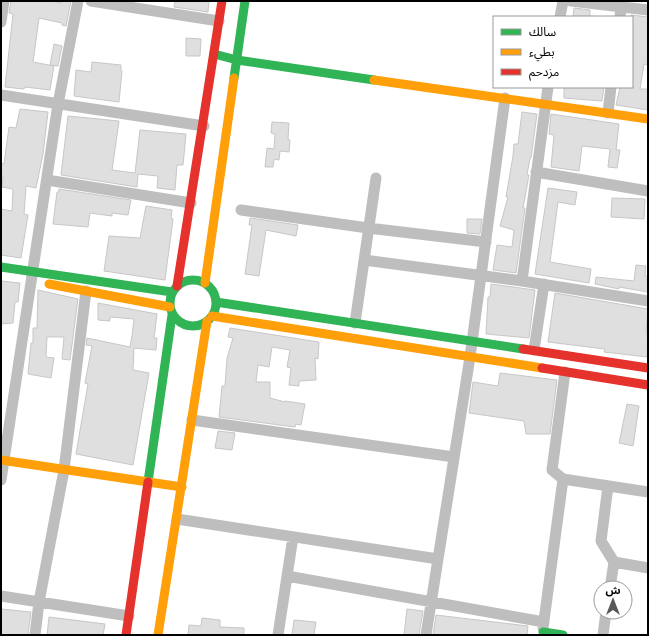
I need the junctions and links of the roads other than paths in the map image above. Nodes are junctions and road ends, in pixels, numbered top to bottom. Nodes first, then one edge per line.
1 (4, 1) edge
2 (78, 1) edge
3 (91, 1) edge
4 (222, 1) edge
5 (245, 1) edge
6 (563, 1) edge
7 (572, 1) edge
8 (621, 8) edge
9 (648, 10) edge
10 (560, 16) edge
11 (219, 21) junction
12 (1, 22) edge
13 (214, 54) junction
14 (237, 60) junction
15 (548, 88) edge
16 (611, 88) edge
17 (1, 95) edge
18 (505, 98) junction
19 (58, 104) junction
20 (545, 104) junction
21 (608, 113) junction
22 (648, 119) edge
23 (204, 126) junction
24 (536, 172) junction
25 (376, 178) dead end
26 (47, 180) junction
27 (648, 191) edge
28 (191, 203) junction
29 (241, 210) dead end
30 (368, 228) junction
31 (486, 242) junction
32 (364, 260) junction
33 (1, 267) edge
34 (1, 276) edge
35 (32, 277) junction
36 (481, 277) junction
37 (522, 281) junction
38 (205, 283) junction
39 (544, 284) junction
40 (174, 289) junction
41 (86, 291) junction
42 (648, 301) edge
43 (216, 302) junction
44 (171, 311) junction
45 (209, 319) junction
46 (355, 323) junction
47 (472, 341) junction
48 (534, 350) junction
49 (470, 357) junction
50 (648, 368) edge
51 (565, 372) junction
52 (648, 373) edge
53 (647, 384) edge
54 (192, 420) junction
55 (454, 458) junction
56 (2, 459) edge
57 (64, 470) junction
58 (563, 479) junction
59 (1, 480) edge
60 (148, 483) junction
61 (608, 486) junction
62 (182, 487) junction
63 (648, 492) edge
64 (177, 519) junction
65 (293, 537) junction
66 (438, 559) junction
67 (614, 562) junction
68 (648, 568) edge
69 (287, 576) junction
70 (611, 580) edge
71 (1, 596) edge
72 (39, 602) junction
73 (431, 603) junction
74 (129, 616) junction
75 (605, 620) edge
76 (543, 630) edge
77 (35, 635) edge
78 (126, 635) edge
79 (158, 635) edge
80 (278, 635) edge
81 (426, 635) edge
82 (563, 635) edge
83 (603, 635) edge

1 - 12 street
2 - 19 street
3 - 11 street
4 - 11 street
5 - 14 street
6 - 10 street
7 - 8 street
8 - 9 street
11 - 13 street
13 - 14 street
13 - 23 street
14 - 18 street
14 - 38 street
15 - 20 street
16 - 21 street
17 - 19 street
18 - 20 street
18 - 31 street
19 - 23 street
19 - 26 street
20 - 21 street
20 - 24 street
21 - 22 street
23 - 28 street
24 - 27 street
24 - 37 street
25 - 30 street
26 - 28 street
26 - 35 street
28 - 40 street
29 - 30 street
30 - 31 street
30 - 32 street
31 - 36 street
32 - 36 street
32 - 46 street
33 - 35 street
34 - 35 street
35 - 40 street
35 - 41 street
35 - 56 street
36 - 37 street
36 - 47 street
37 - 39 street
38 - 40 street
38 - 43 street
39 - 42 street
39 - 48 street
40 - 44 street
41 - 44 street
41 - 57 street
43 - 45 street
43 - 46 street
44 - 45 street
44 - 60 street
45 - 49 street
45 - 54 street
46 - 47 street
47 - 48 street
47 - 49 street
48 - 50 street
49 - 51 street
49 - 55 street
51 - 53 street
51 - 58 street
52 - 53 street
54 - 55 street
54 - 62 street
55 - 66 street
56 - 57 street
56 - 59 street
57 - 60 street
57 - 72 street
58 - 61 street
58 - 76 street
60 - 62 street
60 - 74 street
61 - 63 street
61 - 67 street
62 - 64 street
64 - 65 street
64 - 79 street
65 - 66 street
65 - 69 street
66 - 73 street
67 - 68 street
67 - 70 street
69 - 73 street
69 - 80 street
71 - 72 street
72 - 74 street
72 - 77 street
73 - 76 street
73 - 81 street
74 - 78 street
75 - 83 street
76 - 82 street

